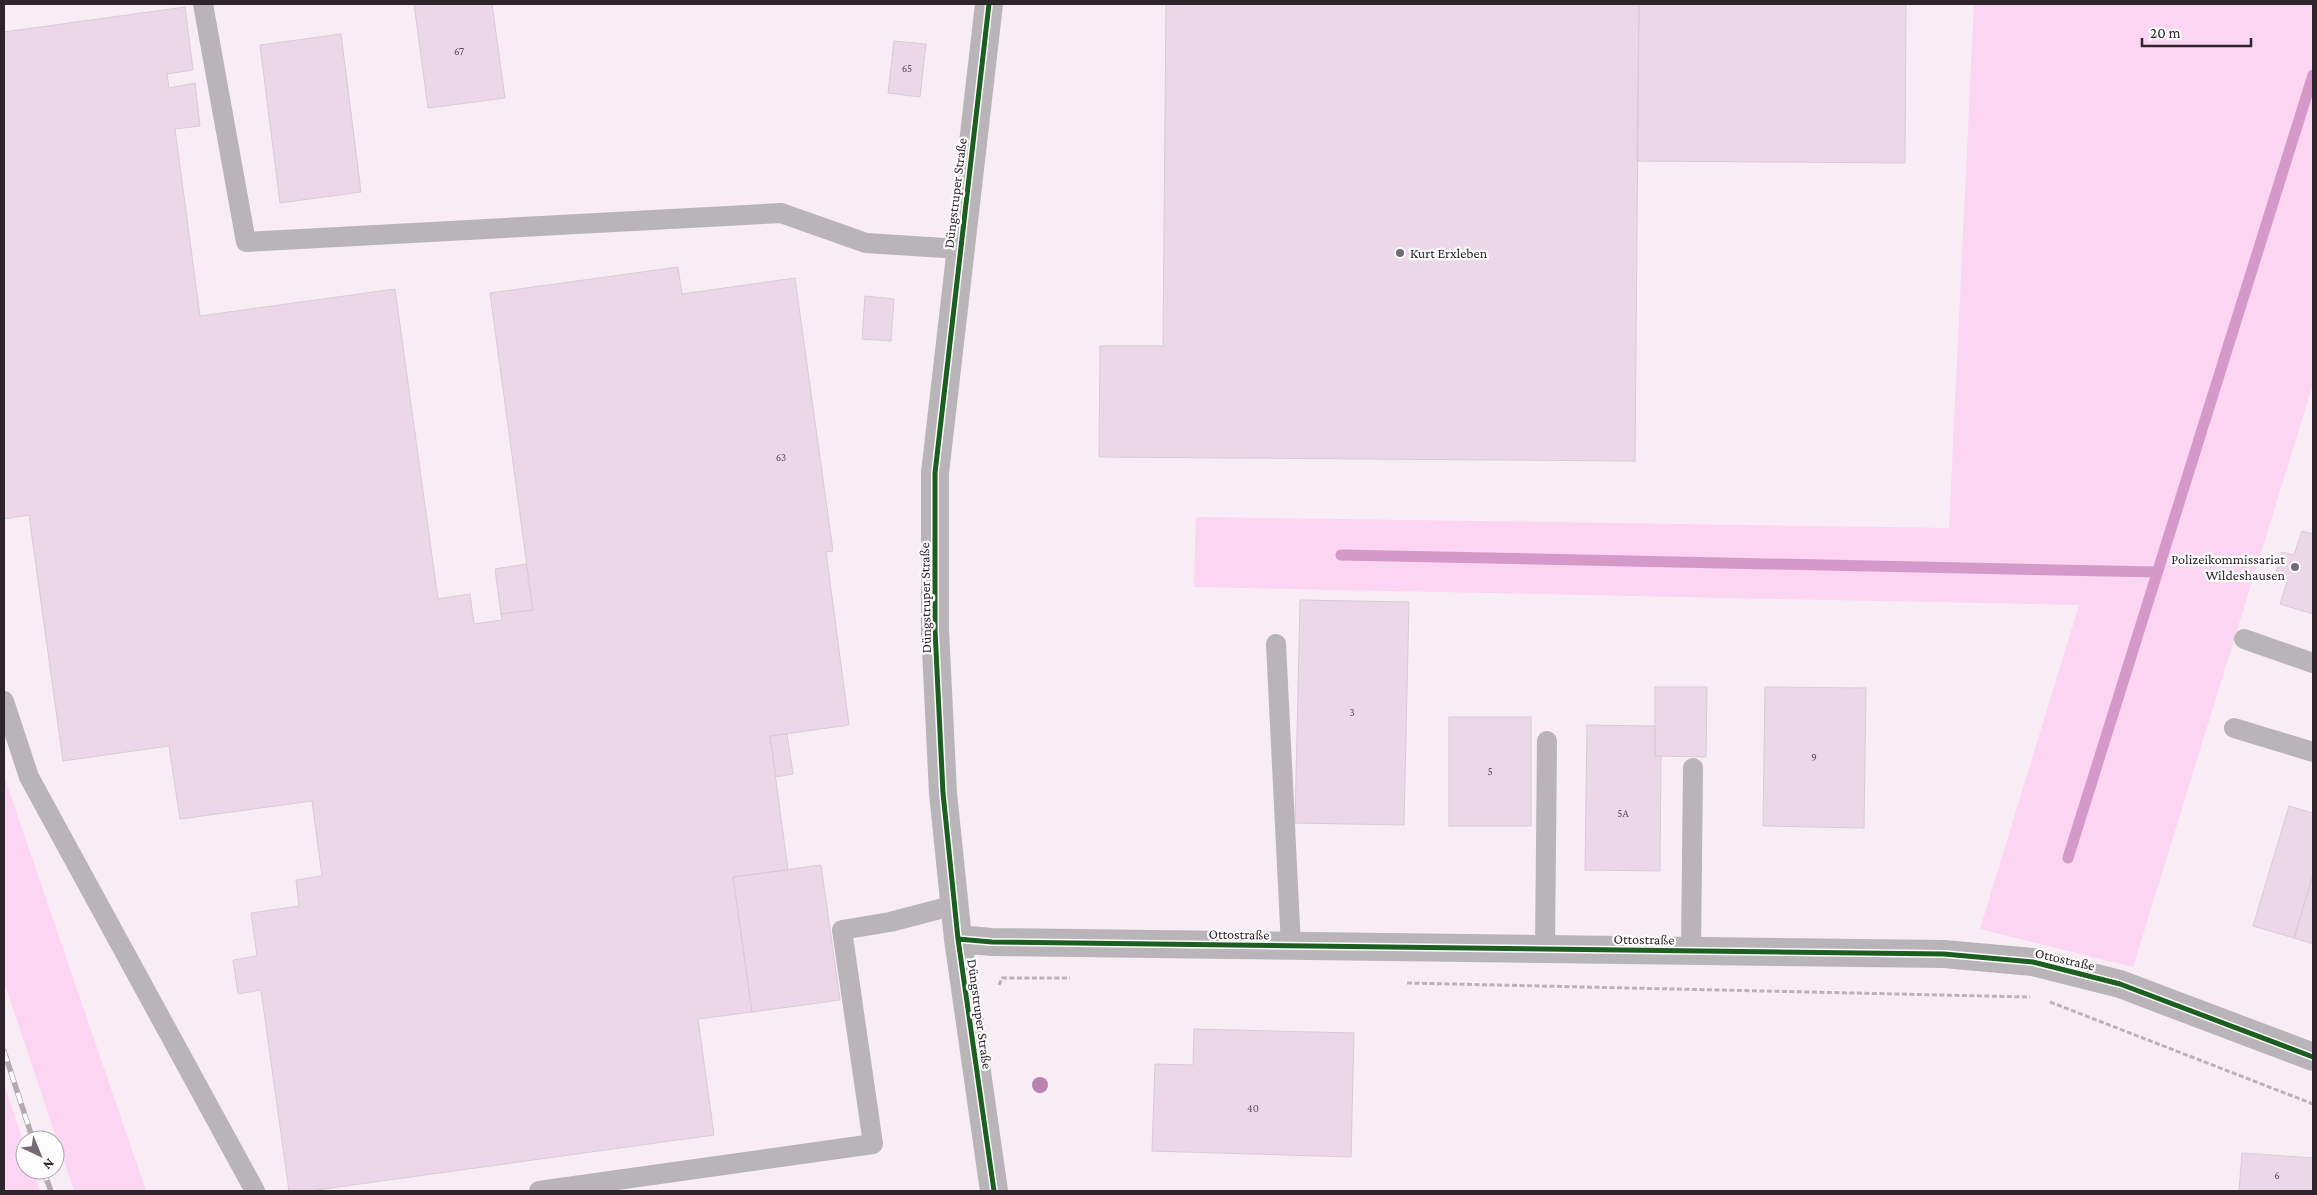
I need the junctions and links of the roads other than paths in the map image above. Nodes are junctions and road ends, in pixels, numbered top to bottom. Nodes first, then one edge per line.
1 (203, 4) edge
2 (990, 4) edge
3 (960, 249) junction
4 (2244, 639) dead end
5 (1276, 644) dead end
6 (2313, 663) edge
7 (4, 701) edge
8 (2234, 728) dead end
9 (1547, 741) dead end
10 (2313, 752) edge
11 (1693, 768) dead end
12 (955, 905) junction
13 (958, 939) junction
14 (1291, 946) junction
15 (1545, 949) junction
16 (1691, 951) junction
17 (2313, 1058) edge
18 (255, 1191) edge
19 (539, 1191) edge
20 (994, 1191) edge

1 - 3 lane
2 - 3 street, Düngstruper Straße
3 - 12 street, Düngstruper Straße
4 - 6 lane
5 - 14 lane
7 - 18 lane
8 - 10 lane
9 - 15 lane
11 - 16 lane
12 - 13 street, Düngstruper Straße
12 - 19 lane
13 - 14 street, Ottostraße
13 - 20 street, Düngstruper Straße
14 - 15 street, Ottostraße
15 - 16 street, Ottostraße
16 - 17 street, Ottostraße

